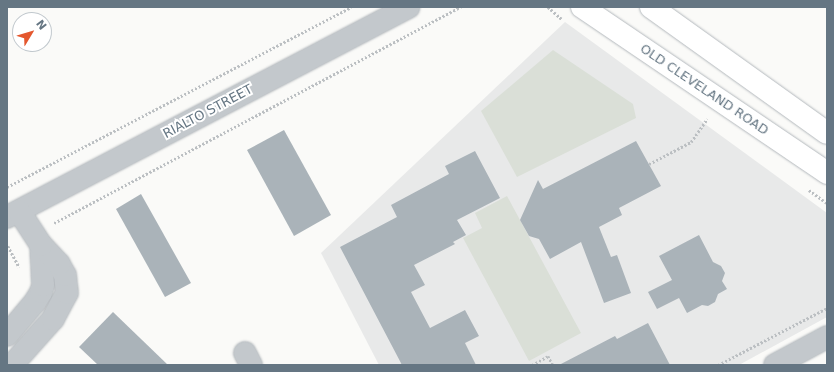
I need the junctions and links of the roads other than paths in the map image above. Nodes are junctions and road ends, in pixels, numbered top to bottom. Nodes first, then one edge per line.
1 (408, 7) edge
2 (582, 7) edge
3 (651, 7) edge
4 (827, 133) edge
5 (827, 172) edge
6 (13, 214) edge
7 (41, 246) junction
8 (7, 335) edge
9 (827, 337) edge
10 (12, 365) edge
11 (775, 365) edge

1 - 6 street, RIALTO STREET
2 - 5 highway, OLD CLEVELAND ROAD
3 - 4 highway
6 - 7 street
7 - 8 street
7 - 10 street
9 - 11 street

